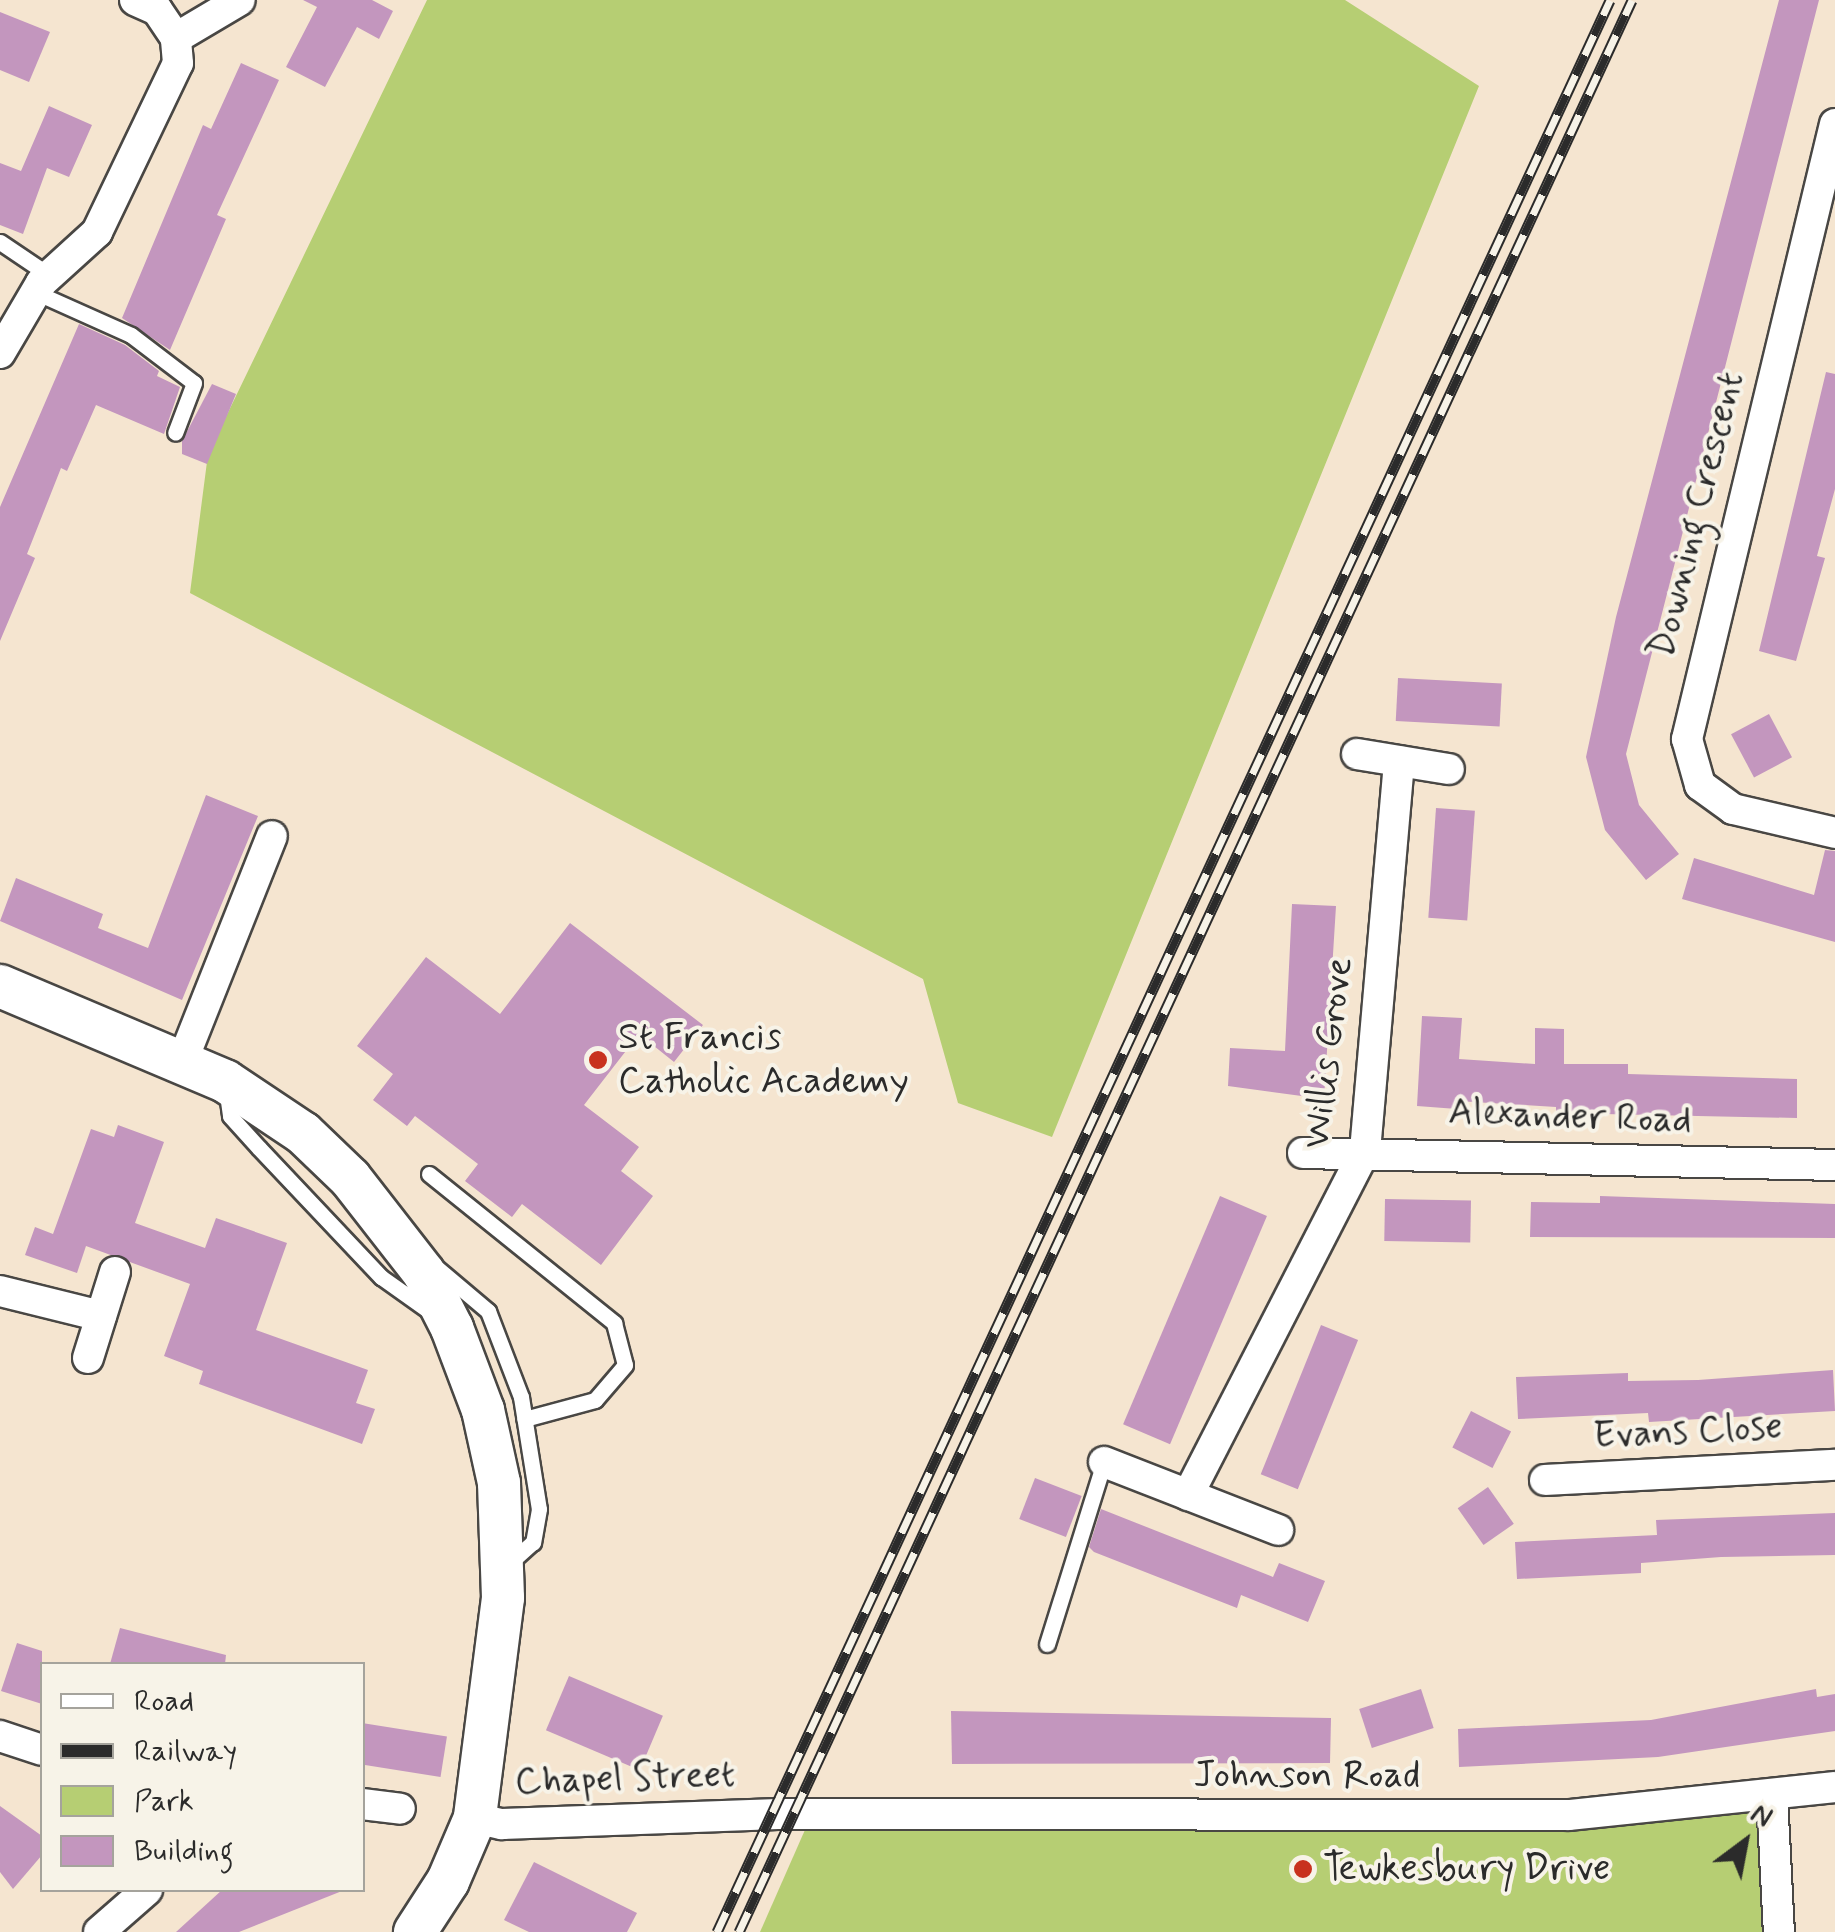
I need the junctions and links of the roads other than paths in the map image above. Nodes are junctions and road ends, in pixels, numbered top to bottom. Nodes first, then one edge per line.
1 (135, 0) edge
2 (240, 0) edge
3 (176, 38) junction
4 (1835, 124) edge
5 (0, 242) edge
6 (42, 283) junction
7 (0, 353) edge
8 (175, 433) dead end
9 (1357, 754) dead end
10 (1399, 761) junction
11 (1449, 769) dead end
12 (1835, 833) edge
13 (272, 836) dead end
14 (0, 986) edge
15 (182, 1062) junction
16 (225, 1082) junction
17 (1365, 1151) junction
18 (1303, 1153) dead end
19 (1835, 1165) edge
20 (428, 1174) dead end
21 (392, 1230) junction
22 (115, 1272) dead end
23 (0, 1290) edge
24 (101, 1316) junction
25 (452, 1328) junction
26 (88, 1358) dead end
27 (524, 1419) junction
28 (1104, 1462) joint
29 (1835, 1465) edge
30 (1545, 1480) dead end
31 (1188, 1495) junction
32 (1278, 1530) dead end
33 (503, 1570) junction
34 (1047, 1644) dead end
35 (0, 1736) edge
36 (40, 1749) edge
37 (1835, 1787) edge
38 (1772, 1796) junction
39 (365, 1804) edge
40 (400, 1809) dead end
41 (778, 1814) joint
42 (475, 1818) junction
43 (145, 1892) edge
44 (100, 1932) edge
45 (414, 1932) edge
46 (1779, 1932) edge

1 - 3 street
2 - 3 street
3 - 6 street
4 - 12 street, Downing Crescent
5 - 6 lane
6 - 7 street
6 - 8 lane
9 - 10 street
10 - 11 street
10 - 17 street, Willis Grove
13 - 15 street
14 - 15 main road
15 - 16 main road
16 - 21 main road
16 - 25 lane
17 - 18 street, Alexander Road
17 - 19 street, Alexander Road
17 - 31 street, Willis Grove
20 - 27 lane
21 - 25 main road
21 - 27 lane
22 - 24 street
23 - 24 street
24 - 26 street
25 - 33 main road
27 - 33 lane
28 - 31 street
28 - 34 lane
29 - 30 street, Evans Close
31 - 32 street
33 - 42 main road
35 - 36 street
37 - 38 street, Johnson Road
38 - 41 street, Johnson Road
38 - 46 street
39 - 40 street
41 - 42 street, Chapel Street
42 - 45 main road
43 - 44 street

